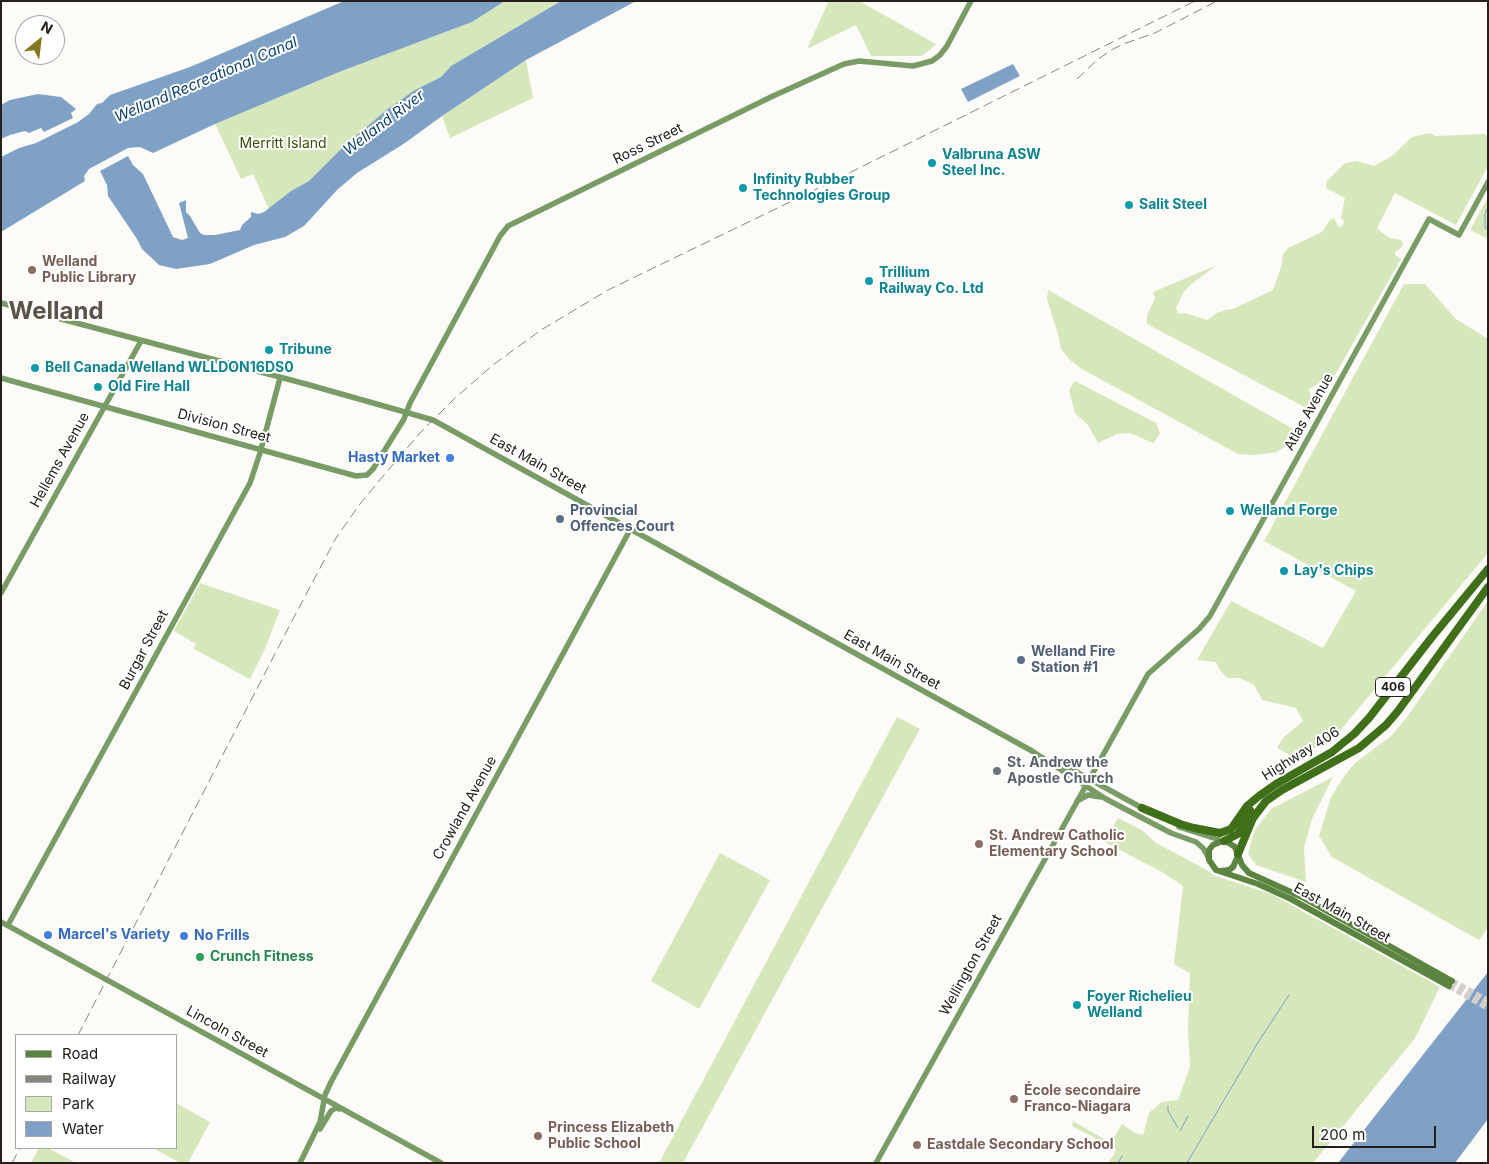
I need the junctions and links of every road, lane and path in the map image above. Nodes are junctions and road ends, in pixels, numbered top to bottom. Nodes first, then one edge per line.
1 (971, 1) edge
2 (1488, 182) edge
3 (1, 303) edge
4 (141, 341) junction
5 (1, 378) edge
6 (280, 378) junction
7 (314, 387) junction
8 (276, 395) junction
9 (104, 407) junction
10 (406, 412) junction
11 (262, 449) junction
12 (630, 530) junction
13 (1488, 569) edge
14 (1488, 587) edge
15 (1, 593) edge
16 (1087, 782) junction
17 (1106, 799) junction
18 (1255, 799) junction
19 (1078, 801) junction
20 (1142, 808) junction
21 (1223, 841) junction
22 (1238, 855) junction
23 (1208, 857) junction
24 (1218, 871) junction
25 (1, 922) edge
26 (8, 926) junction
27 (336, 1072) junction
28 (305, 1088) junction
29 (324, 1099) junction
30 (344, 1110) junction
31 (313, 1139) junction
32 (300, 1163) edge
33 (441, 1163) edge
34 (876, 1163) edge

1 - 10 main road, Ross Street
2 - 16 main road, Atlas Avenue
3 - 4 main road, East Main Street
4 - 6 main road, East Main Street
4 - 9 main road, Hellems Avenue
5 - 9 main road, Division Street
6 - 7 main road, East Main Street
6 - 8 main road, Burgar Street
7 - 8 main road
7 - 10 main road, East Main Street
8 - 11 main road, Burgar Street
9 - 11 main road, Division Street
9 - 15 main road, Hellems Avenue
10 - 11 main road, Division Street
10 - 12 main road, East Main Street
11 - 26 main road, Burgar Street
12 - 16 main road, East Main Street
12 - 27 main road, Crowland Avenue
13 - 18 highway, Highway 406 / 406
14 - 22 highway, Highway 406 / 406
16 - 17 main road, East Main Street
16 - 19 main road, Wellington Street
16 - 20 main road, East Main Street
17 - 19 main road
17 - 23 main road, East Main Street
18 - 20 highway
18 - 21 highway, Highway 406 / 406
19 - 34 main road, Wellington Street
20 - 21 main road, East Main Street
21 - 22 main road
21 - 23 main road
22 - 24 main road
22 - 24 main road, East Main Street
23 - 24 main road
25 - 26 main road, Lincoln Street
26 - 28 main road, Lincoln Street
27 - 28 main road
27 - 29 main road, Crowland Avenue
28 - 29 main road, Lincoln Street
29 - 30 main road, Lincoln Street
29 - 31 main road, Crowland Avenue
30 - 31 main road
30 - 33 main road, Lincoln Street
31 - 32 main road

